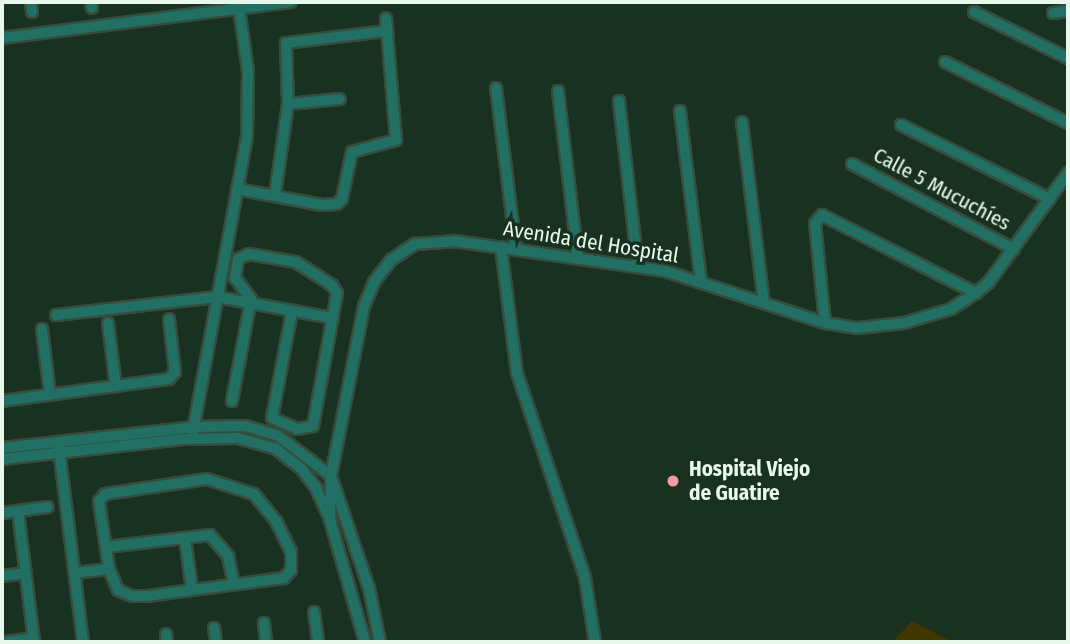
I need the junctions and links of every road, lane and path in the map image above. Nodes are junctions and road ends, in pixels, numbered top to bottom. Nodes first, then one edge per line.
1 (291, 2) edge
2 (256, 4) edge
3 (216, 6) edge
4 (239, 8) junction
5 (1068, 11) edge
6 (974, 12) dead end
7 (1053, 13) dead end
8 (386, 18) dead end
9 (387, 31) junction
10 (2, 38) edge
11 (1068, 58) edge
12 (945, 62) dead end
13 (496, 88) dead end
14 (558, 91) dead end
15 (340, 99) dead end
16 (619, 101) dead end
17 (288, 104) junction
18 (680, 111) dead end
19 (742, 122) dead end
20 (1068, 123) edge
21 (901, 125) dead end
22 (852, 164) dead end
23 (1068, 173) edge
24 (237, 189) junction
25 (275, 195) junction
26 (1050, 200) junction
27 (501, 247) junction
28 (516, 249) junction
29 (1014, 249) junction
30 (578, 258) junction
31 (638, 267) junction
32 (702, 283) junction
33 (976, 293) junction
34 (217, 297) junction
35 (764, 303) junction
36 (249, 304) junction
37 (292, 311) junction
38 (56, 315) dead end
39 (333, 318) junction
40 (169, 319) dead end
41 (108, 323) dead end
42 (825, 323) junction
43 (43, 329) dead end
44 (116, 387) junction
45 (50, 395) junction
46 (2, 401) edge
47 (232, 401) dead end
48 (194, 426) junction
49 (192, 438) junction
50 (59, 447) junction
51 (2, 448) edge
52 (2, 459) edge
53 (301, 468) junction
54 (331, 476) junction
55 (48, 507) dead end
56 (18, 511) junction
57 (2, 513) edge
58 (330, 520) junction
59 (185, 537) junction
60 (106, 547) junction
61 (110, 569) junction
62 (26, 573) junction
63 (75, 573) junction
64 (2, 576) edge
65 (234, 584) junction
66 (192, 590) junction
67 (314, 612) dead end
68 (264, 623) dead end
69 (214, 628) dead end
70 (34, 640) edge
71 (6, 642) edge
72 (83, 642) edge
73 (216, 642) edge
74 (266, 642) edge
75 (318, 642) edge
76 (365, 642) edge
77 (380, 642) edge
78 (595, 642) edge

1 - 2 street
2 - 4 street
3 - 4 street
3 - 10 street
4 - 24 street
5 - 7 street
6 - 11 street
8 - 9 street
9 - 17 street
9 - 25 street
12 - 20 street
13 - 28 street
14 - 30 street
15 - 17 street
16 - 31 street
17 - 25 street
18 - 32 street
19 - 35 street
21 - 26 street
22 - 29 street, Calle 5 Mucuchíes
23 - 26 street, Avenida del Hospital
24 - 25 street
24 - 34 street
26 - 29 street, Avenida del Hospital
27 - 28 street, Avenida del Hospital
27 - 54 street, Avenida del Hospital
27 - 78 street
28 - 30 street, Avenida del Hospital
29 - 33 street, Avenida del Hospital
30 - 31 street, Avenida del Hospital
31 - 32 street, Avenida del Hospital
32 - 35 street, Avenida del Hospital
33 - 42 street, Avenida del Hospital
33 - 42 street
34 - 36 street
34 - 38 street
34 - 48 street
35 - 42 street, Avenida del Hospital
36 - 37 street
36 - 39 street
36 - 47 street
37 - 39 street
37 - 39 street
40 - 44 street
41 - 44 street
43 - 45 street
44 - 45 street
45 - 46 street
48 - 49 street
48 - 50 street
48 - 54 street
49 - 50 street
49 - 53 street
50 - 51 street
50 - 52 street
50 - 63 street
53 - 54 street
53 - 58 street
54 - 58 street, Avenida del Hospital
54 - 77 street
55 - 56 street
56 - 57 street
56 - 62 street
58 - 76 street
59 - 60 street
59 - 65 street
59 - 66 street
60 - 61 street
60 - 65 street
61 - 63 street
61 - 66 street
62 - 64 street
62 - 70 street
63 - 72 street
65 - 66 street
67 - 75 street
68 - 74 street
69 - 73 street
70 - 71 street

